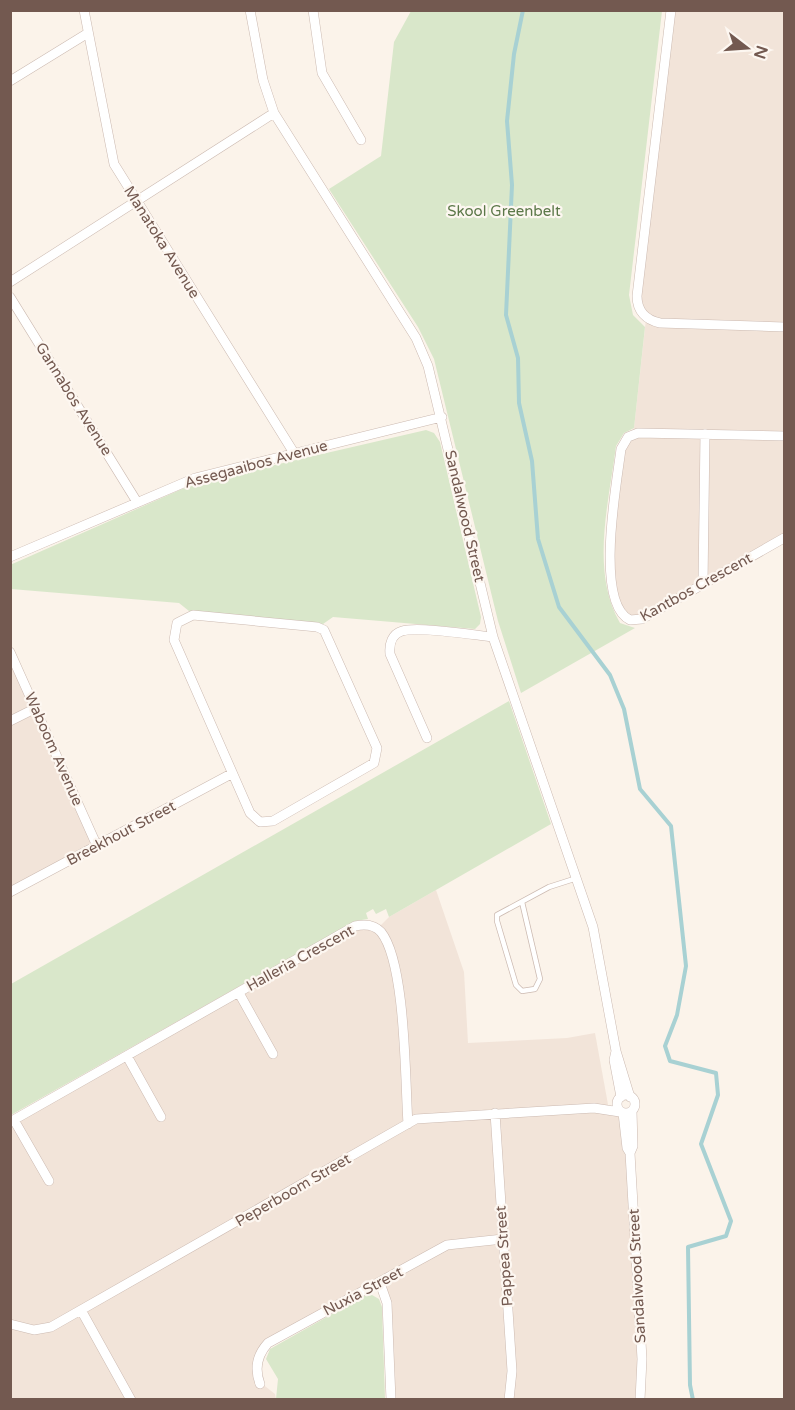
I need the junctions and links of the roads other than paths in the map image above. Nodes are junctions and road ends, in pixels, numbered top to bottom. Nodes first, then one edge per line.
1 (84, 10) edge
2 (250, 10) edge
3 (313, 10) edge
4 (671, 10) edge
5 (88, 33) junction
6 (10, 81) edge
7 (274, 113) junction
8 (361, 140) dead end
9 (136, 201) junction
10 (10, 282) edge
11 (10, 297) edge
12 (784, 327) edge
13 (442, 417) junction
14 (705, 434) junction
15 (784, 436) edge
16 (294, 453) junction
17 (137, 502) junction
18 (784, 538) edge
19 (10, 557) edge
20 (703, 584) junction
21 (493, 637) junction
22 (10, 652) edge
23 (36, 708) junction
24 (10, 721) edge
25 (427, 738) dead end
26 (231, 774) junction
27 (97, 846) junction
28 (577, 878) junction
29 (10, 892) edge
30 (522, 902) junction
31 (239, 993) junction
32 (273, 1054) dead end
33 (127, 1056) junction
34 (623, 1097) junction
35 (594, 1108) junction
36 (625, 1112) junction
37 (495, 1113) junction
38 (161, 1117) dead end
39 (12, 1121) edge
40 (408, 1124) junction
41 (48, 1181) dead end
42 (503, 1239) junction
43 (380, 1283) junction
44 (81, 1310) junction
45 (10, 1324) edge
46 (260, 1384) dead end
47 (131, 1400) edge
48 (391, 1400) edge
49 (509, 1400) edge
50 (640, 1400) edge

1 - 5 street, Manatoka Avenue
2 - 7 street, Sandalwood Street
3 - 8 street
4 - 12 street
5 - 6 street
5 - 9 street, Manatoka Avenue
7 - 9 street
7 - 13 street, Sandalwood Street
9 - 10 street
9 - 16 street, Manatoka Avenue
11 - 17 street, Gannabos Avenue
13 - 16 street, Assegaaibos Avenue
13 - 21 street, Sandalwood Street
14 - 15 street, Kantbos Crescent
14 - 20 street
14 - 20 street, Kantbos Crescent
16 - 17 street, Assegaaibos Avenue
17 - 19 street, Assegaaibos Avenue
18 - 20 street, Kantbos Crescent
21 - 25 street
21 - 28 street, Sandalwood Street
22 - 23 street, Waboom Avenue
23 - 24 street
23 - 27 street, Waboom Avenue
26 - 26 street
26 - 27 street, Breekhout Street
27 - 29 street, Breekhout Street
28 - 30 lane
28 - 34 street, Sandalwood Street
30 - 30 lane
31 - 32 street, Halleria Crescent
31 - 33 street, Halleria Crescent
31 - 40 street, Halleria Crescent
33 - 38 street
33 - 39 street, Halleria Crescent
34 - 35 street, Peperboom Street
34 - 36 street
34 - 36 street
35 - 36 street, Peperboom Street
35 - 37 street, Peperboom Street
36 - 50 street, Sandalwood Street
37 - 40 street, Peperboom Street
37 - 42 street, Pappea Street
39 - 41 street, Halleria Crescent
40 - 44 street, Peperboom Street
42 - 43 street, Nuxia Street
42 - 49 street, Pappea Street
43 - 46 street, Nuxia Street
43 - 48 street
44 - 45 street, Peperboom Street
44 - 47 street

